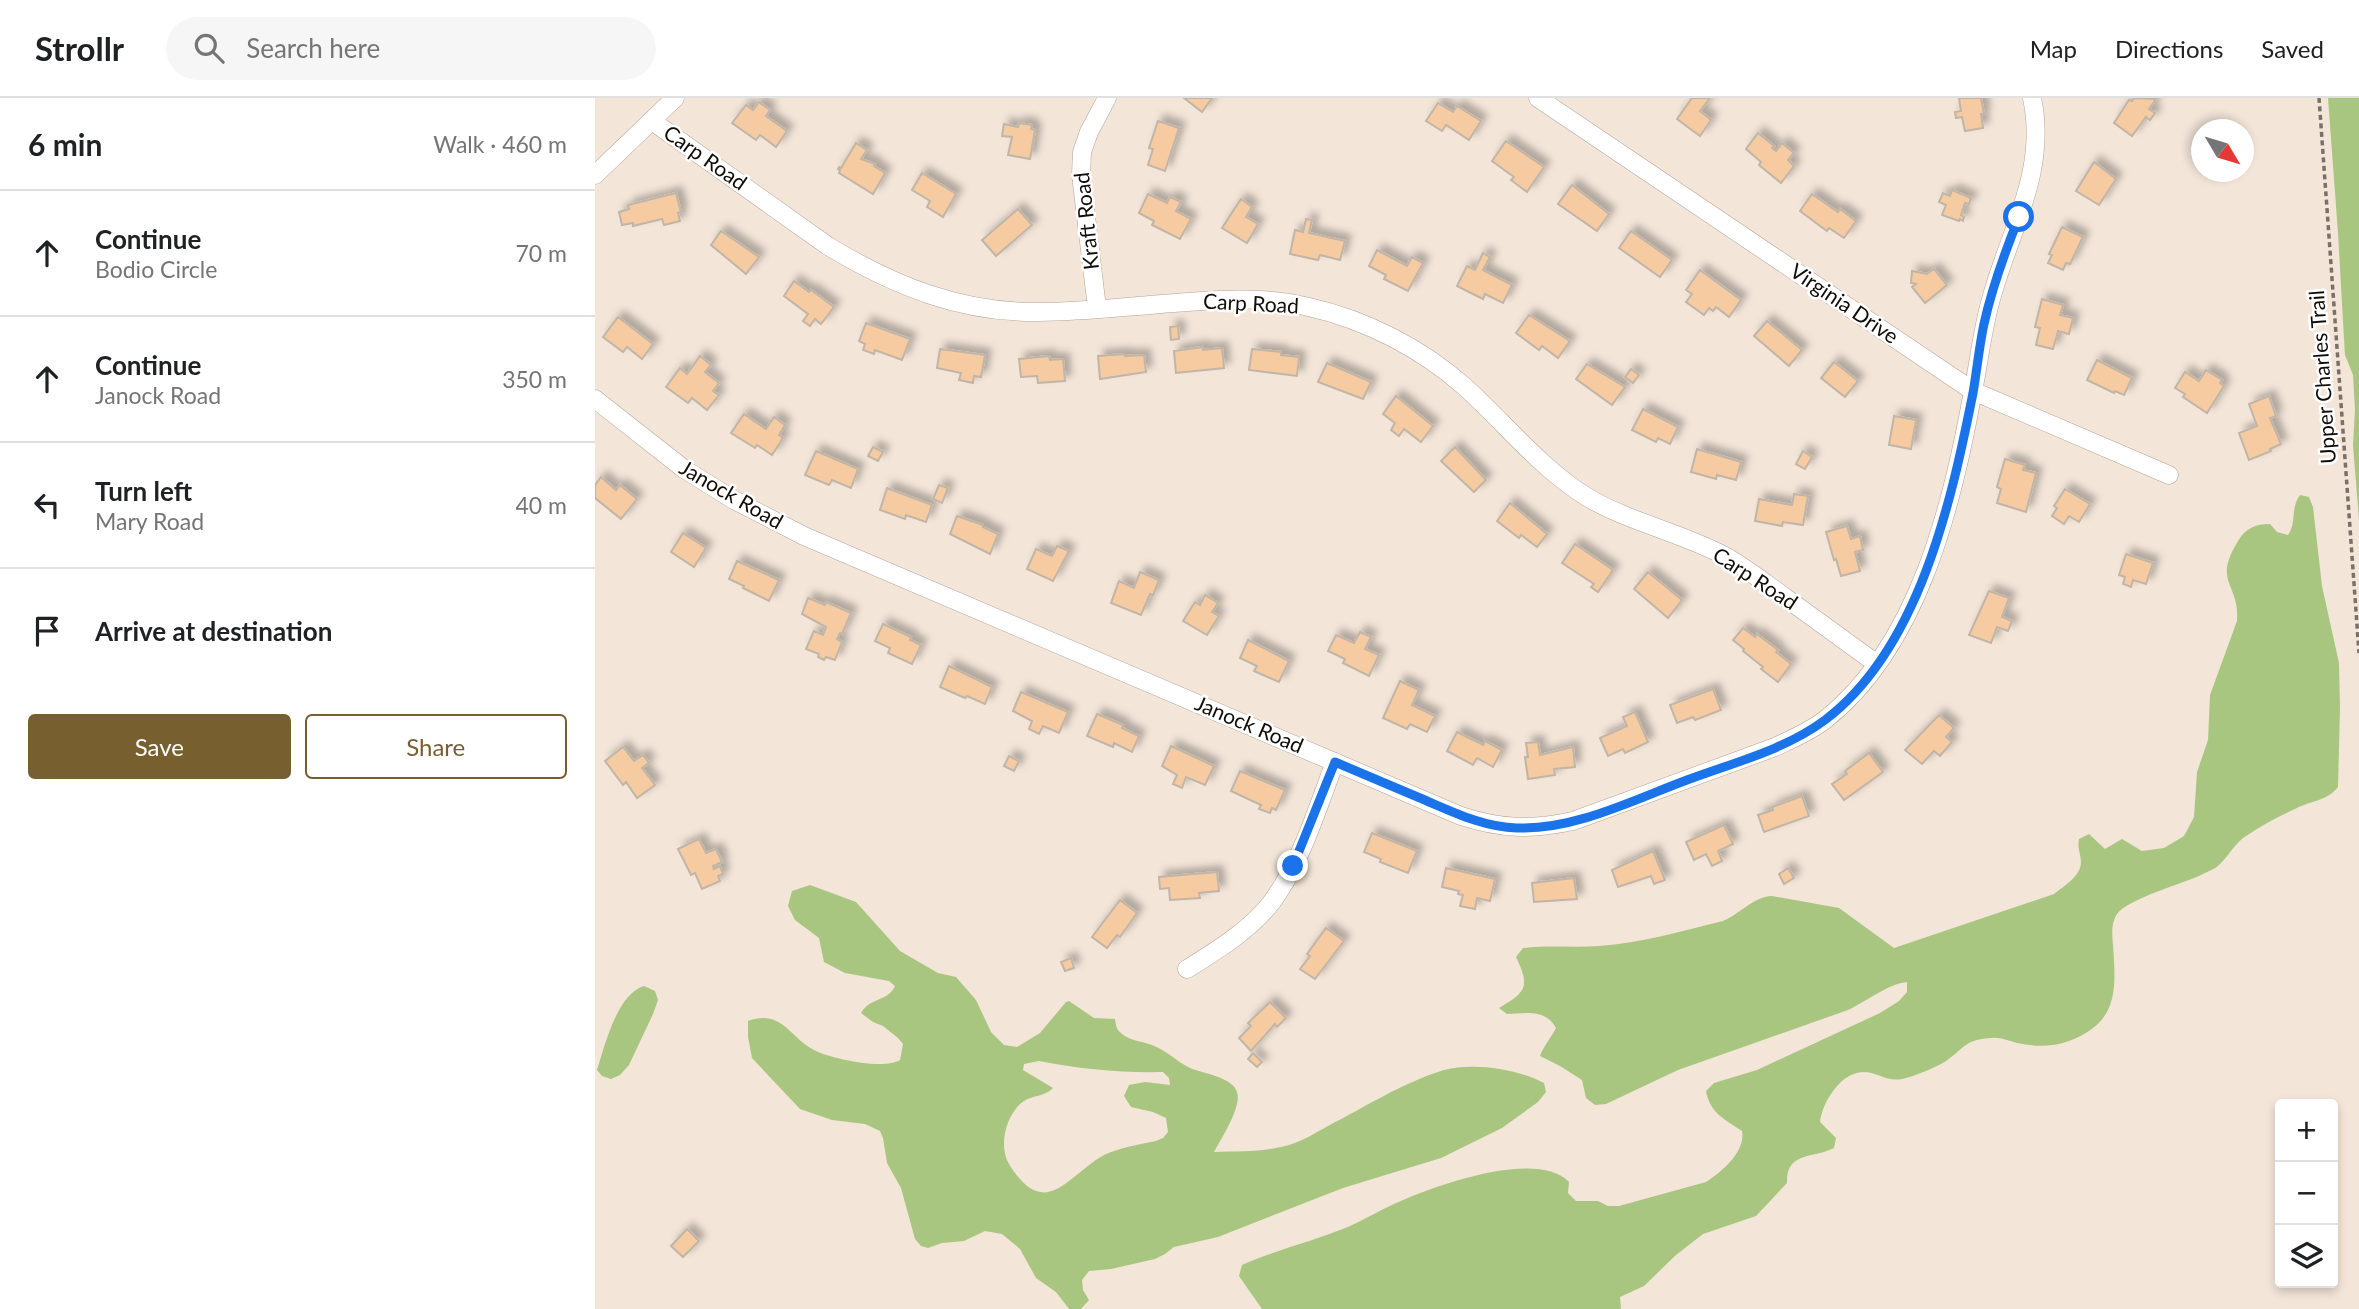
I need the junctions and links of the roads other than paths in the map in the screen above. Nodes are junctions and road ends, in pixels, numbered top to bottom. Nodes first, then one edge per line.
1 (675, 98) edge
2 (1107, 98) edge
3 (1538, 98) edge
4 (2032, 98) edge
5 (652, 121) junction
6 (595, 175) edge
7 (1097, 309) junction
8 (1973, 391) junction
9 (595, 399) edge
10 (2169, 475) dead end
11 (1877, 664) junction
12 (1335, 762) junction
13 (1187, 969) dead end

1 - 5 street
2 - 7 street, Kraft Road
3 - 8 street, Virginia Drive
4 - 8 street, Janock Road
5 - 6 street
5 - 7 street, Carp Road
7 - 11 street, Carp Road
8 - 10 street, Virginia Drive
8 - 11 street, Janock Road
9 - 12 street, Janock Road
11 - 12 street, Janock Road
12 - 13 street

